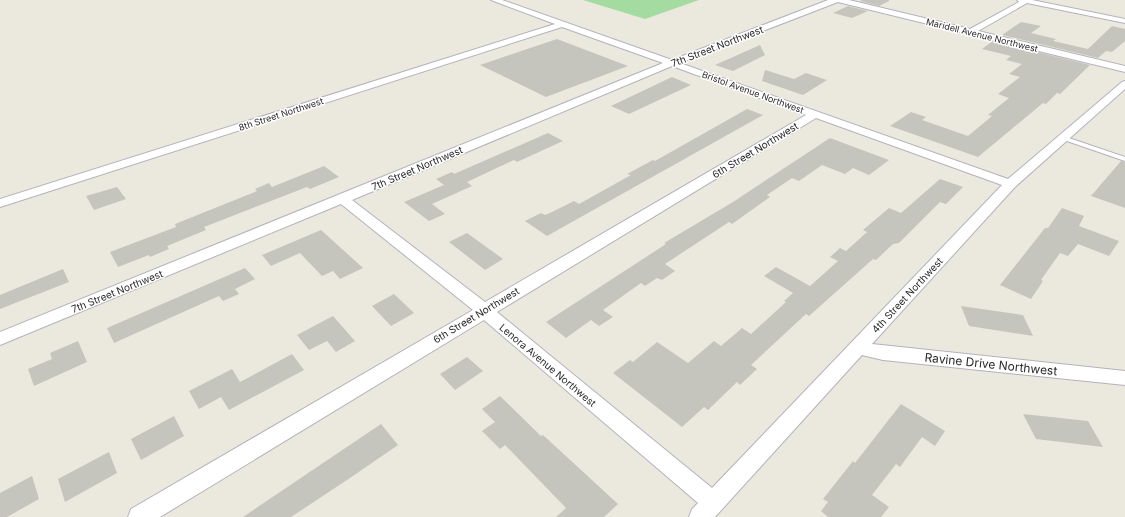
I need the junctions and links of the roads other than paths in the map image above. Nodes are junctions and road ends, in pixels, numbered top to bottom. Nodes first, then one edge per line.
1 (495, 0) edge
2 (835, 0) edge
3 (840, 0) edge
4 (1023, 1) edge
5 (1125, 21) edge
6 (563, 24) junction
7 (970, 32) junction
8 (672, 63) junction
9 (1125, 69) edge
10 (1125, 84) edge
11 (815, 114) junction
12 (1063, 138) junction
13 (1125, 159) edge
14 (1010, 184) junction
15 (343, 199) junction
16 (0, 203) edge
17 (484, 310) junction
18 (0, 339) edge
19 (858, 348) junction
20 (1125, 378) edge
21 (714, 503) junction
22 (138, 517) edge
23 (700, 517) edge

1 - 6 street, Bristol Avenue Northwest
2 - 8 street, 7th Street Northwest
3 - 7 street, Maridell Avenue Northwest
4 - 5 street
4 - 7 street
6 - 8 street, Bristol Avenue Northwest
6 - 16 street, 8th Street Northwest
7 - 9 street, Maridell Avenue Northwest
8 - 11 street, Bristol Avenue Northwest
8 - 15 street, 7th Street Northwest
10 - 12 street, 4th Street Northwest
11 - 14 street, Bristol Avenue Northwest
11 - 17 street, 6th Street Northwest
12 - 13 lane
12 - 14 street, 4th Street Northwest
14 - 19 street, 4th Street Northwest
15 - 17 street, Lenora Avenue Northwest
15 - 18 street, 7th Street Northwest
17 - 21 street, Lenora Avenue Northwest
17 - 22 street, 6th Street Northwest
19 - 20 street, Ravine Drive Northwest
19 - 21 street, 4th Street Northwest
21 - 23 street, 4th Street Northwest

